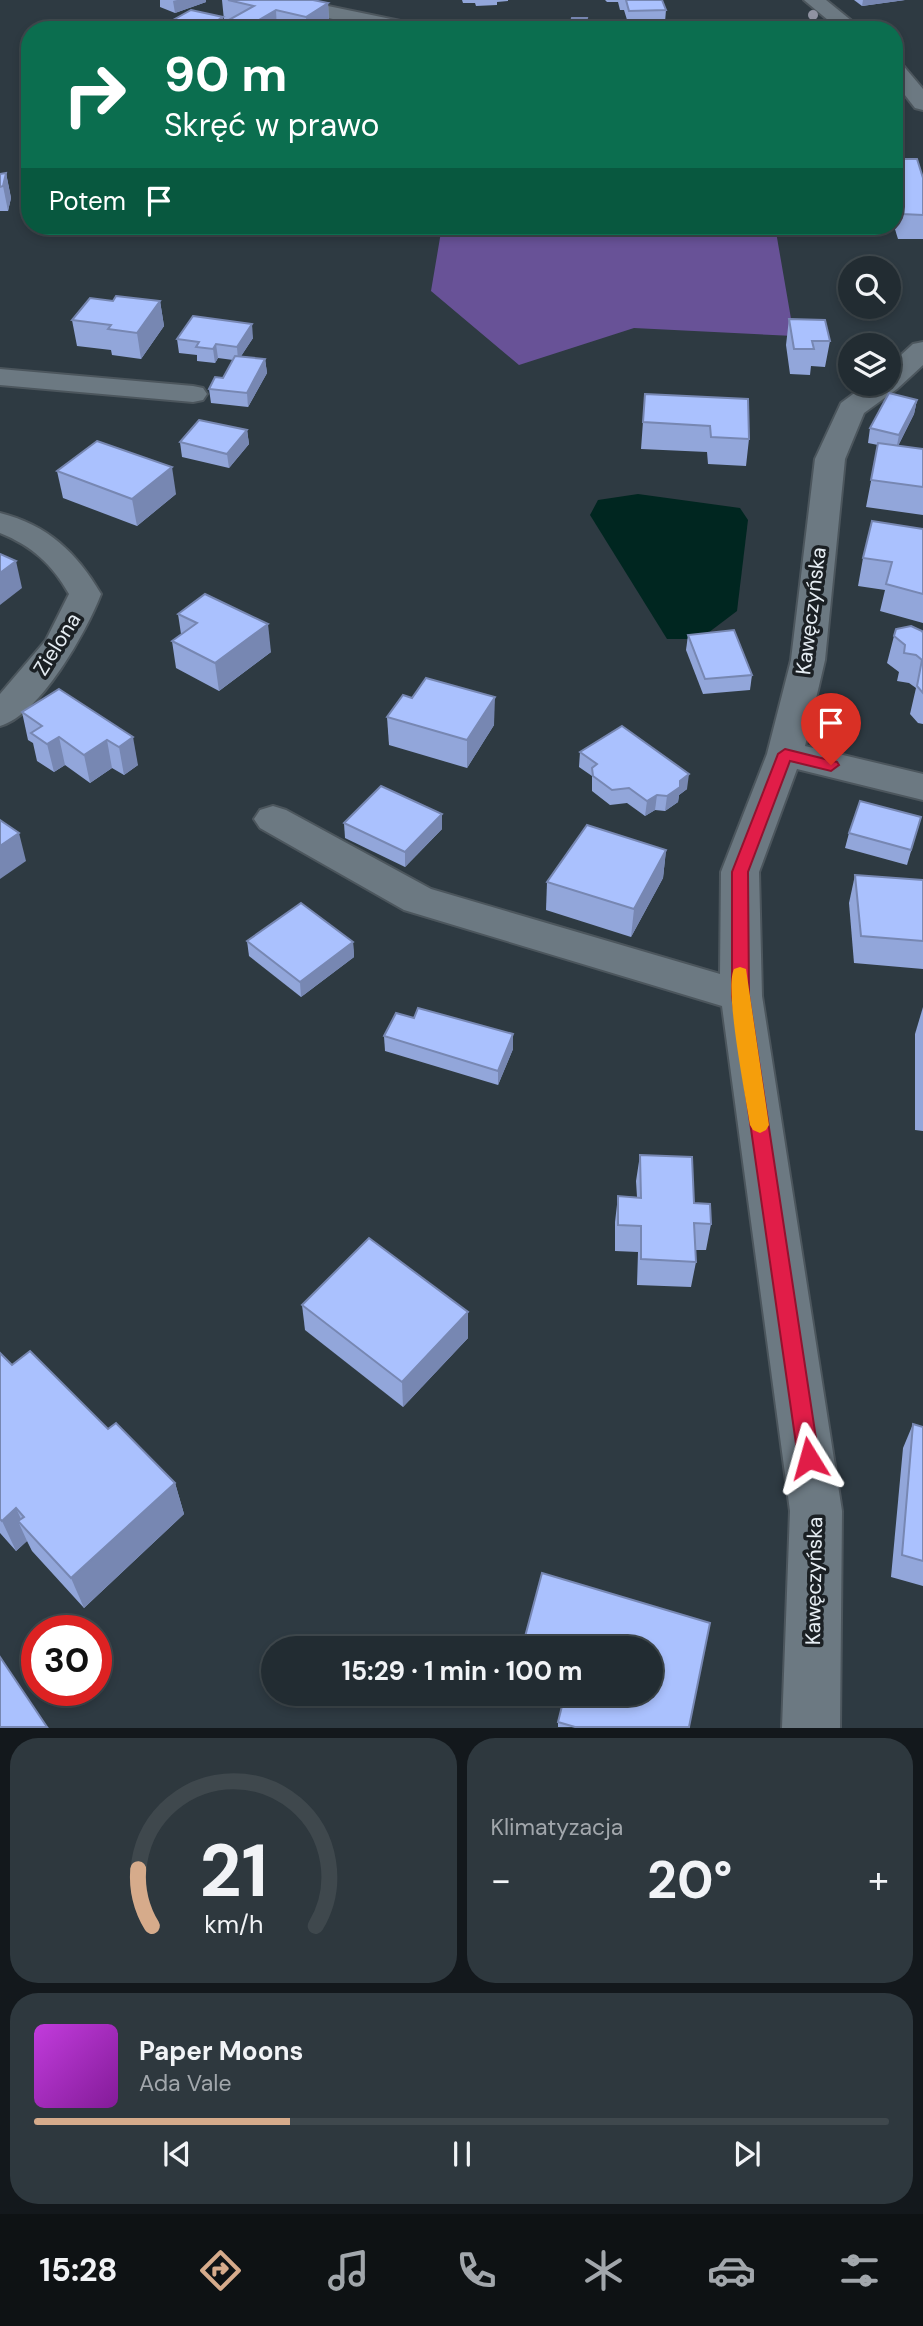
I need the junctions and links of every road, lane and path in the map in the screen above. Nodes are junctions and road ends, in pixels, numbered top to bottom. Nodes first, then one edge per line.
1 (271, 0) edge
2 (814, 0) edge
3 (372, 21) edge
4 (841, 21) edge
5 (903, 78) edge
6 (923, 103) edge
7 (923, 351) edge
8 (901, 370) edge
9 (0, 377) edge
10 (193, 394) dead end
11 (870, 396) edge
12 (0, 522) edge
13 (0, 714) edge
14 (785, 754) junction
15 (923, 787) edge
16 (273, 819) dead end
17 (741, 996) junction
18 (811, 1727) edge

1 - 3 street
2 - 4 street
5 - 6 street
7 - 8 street, Kawęczyńska
9 - 10 street
11 - 14 street, Kawęczyńska
12 - 13 street, Zielona
14 - 15 street
14 - 17 street, Kawęczyńska
16 - 17 street
17 - 18 street, Kawęczyńska

